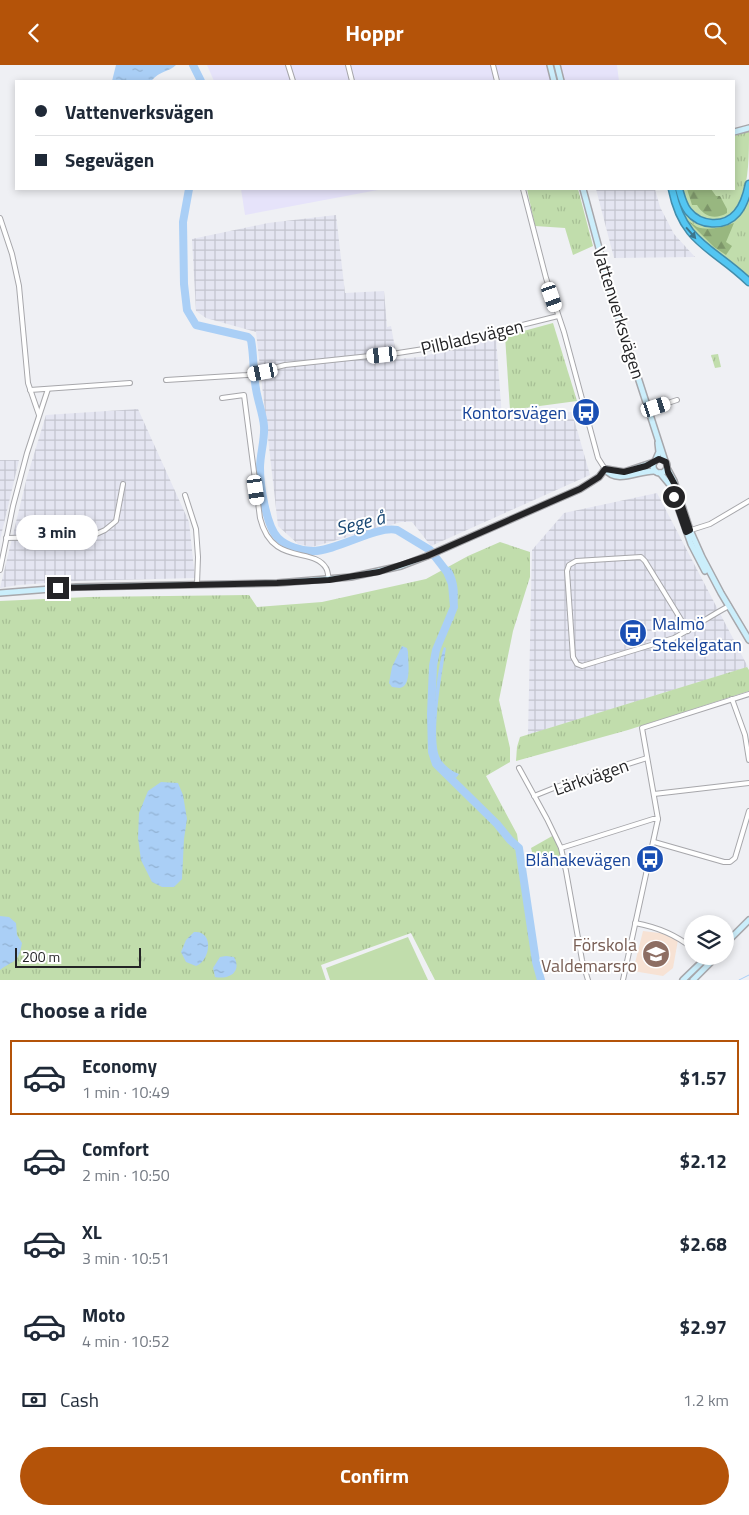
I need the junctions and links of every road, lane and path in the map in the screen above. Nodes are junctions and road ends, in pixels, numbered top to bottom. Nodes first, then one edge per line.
1 (288, 65) edge
2 (348, 65) edge
3 (493, 65) edge
4 (550, 65) edge
5 (557, 65) edge
6 (293, 80) edge
7 (352, 80) edge
8 (497, 80) edge
9 (554, 80) edge
10 (561, 80) edge
11 (749, 128) edge
12 (735, 132) edge
13 (749, 184) edge
14 (523, 190) edge
15 (583, 190) edge
16 (672, 190) edge
17 (679, 190) edge
18 (0, 218) edge
19 (749, 282) edge
20 (558, 316) junction
21 (166, 380) dead end
22 (130, 383) dead end
23 (48, 389) junction
24 (30, 390) junction
25 (222, 398) dead end
26 (677, 400) dead end
27 (648, 409) junction
28 (39, 415) junction
29 (657, 437) junction
30 (655, 461) junction
31 (665, 461) junction
32 (667, 468) junction
33 (605, 469) junction
34 (658, 472) junction
35 (123, 485) dead end
36 (185, 495) dead end
37 (749, 501) edge
38 (688, 531) junction
39 (6, 539) junction
40 (0, 570) edge
41 (329, 580) junction
42 (197, 584) junction
43 (0, 593) edge
44 (729, 606) junction
45 (688, 631) junction
46 (749, 640) edge
47 (749, 694) edge
48 (732, 699) junction
49 (748, 746) edge
50 (647, 758) junction
51 (749, 761) edge
52 (519, 768) dead end
53 (749, 783) edge
54 (654, 794) junction
55 (534, 796) junction
56 (749, 811) edge
57 (658, 819) junction
58 (654, 842) junction
59 (560, 848) junction
60 (749, 920) edge
61 (635, 923) junction
62 (734, 936) edge
63 (684, 942) edge
64 (697, 965) edge
65 (709, 965) edge
66 (588, 980) edge
67 (623, 980) edge
68 (683, 980) edge
69 (692, 980) edge

1 - 6 street
2 - 7 street
3 - 8 street
4 - 9 street
5 - 10 street
11 - 12 street
13 - 17 highway
14 - 20 street
15 - 27 street, Vattenverksvägen
16 -> 19 highway
18 - 24 street
20 - 21 street, Pilbladsvägen
20 - 33 street
22 - 23 street
23 - 24 street
23 - 28 street
24 - 28 street
25 - 41 street
26 - 27 street
27 - 29 street, Vattenverksvägen
28 - 39 street
29 - 30 street, Vattenverksvägen
29 - 31 street, Vattenverksvägen
30 - 31 street
30 - 33 street
30 - 34 street
31 - 32 street
32 - 34 street
32 - 38 street
33 - 34 street
33 - 41 street
34 - 38 street
35 - 39 street
36 - 42 street
37 - 38 street
38 - 44 street
39 - 40 street
41 - 42 street
42 - 43 street
44 - 45 street
44 - 46 street
45 - 45 street
47 - 48 street
48 - 49 street
48 - 50 street
49 - 51 street
50 - 54 street
50 - 55 street, Lärkvägen
52 - 55 street
53 - 54 street
54 - 57 street
55 - 59 street
56 - 58 street
57 - 58 street
57 - 59 street
58 - 61 street
59 - 66 street
60 - 62 street
61 - 63 street
61 - 67 street
64 - 68 street
65 - 69 street

